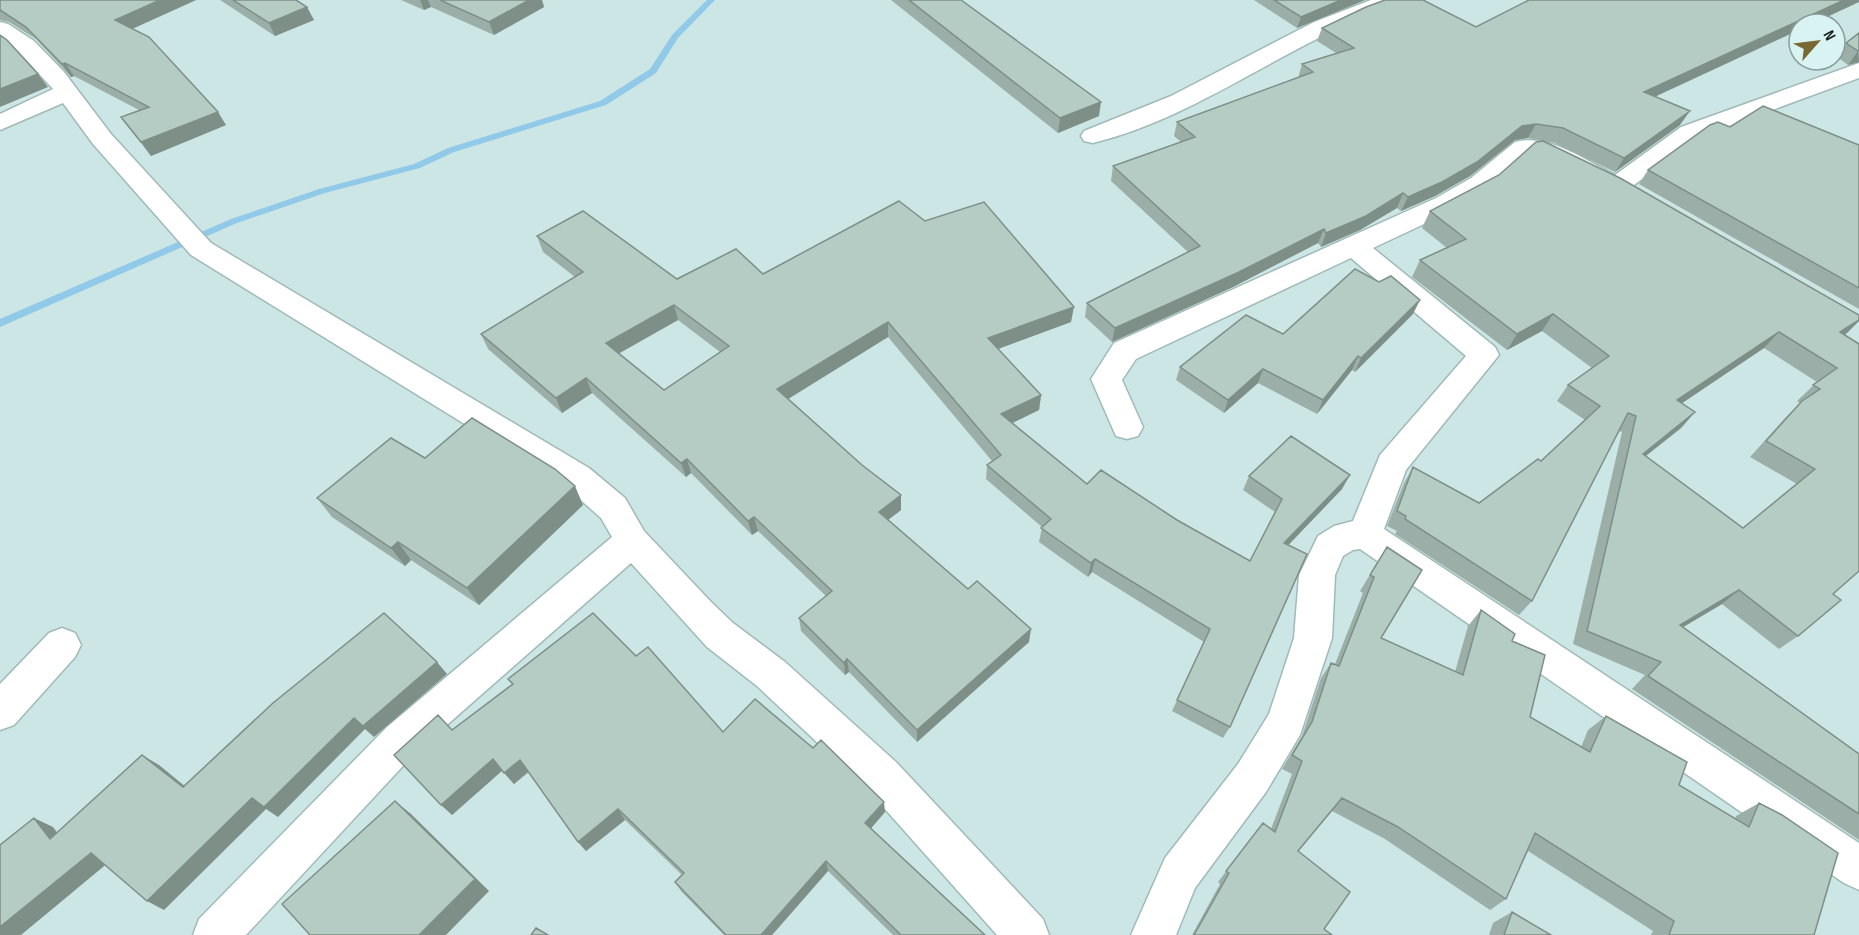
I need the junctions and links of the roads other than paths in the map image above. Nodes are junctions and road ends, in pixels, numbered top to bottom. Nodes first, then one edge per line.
1 (1393, 0) edge
2 (0, 29) edge
3 (1859, 70) edge
4 (67, 92) junction
5 (0, 123) edge
6 (1093, 136) dead end
7 (1354, 246) junction
8 (1127, 427) dead end
9 (1365, 534) junction
10 (632, 541) junction
11 (62, 645) dead end
12 (0, 712) edge
13 (1859, 868) edge
14 (216, 935) edge
15 (1027, 935) edge
16 (1154, 935) edge

1 - 6 street
2 - 4 street
3 - 7 street
4 - 5 street
4 - 10 street
7 - 8 street
7 - 9 street
9 - 13 street
9 - 16 street
10 - 14 street
10 - 15 street
11 - 12 street

